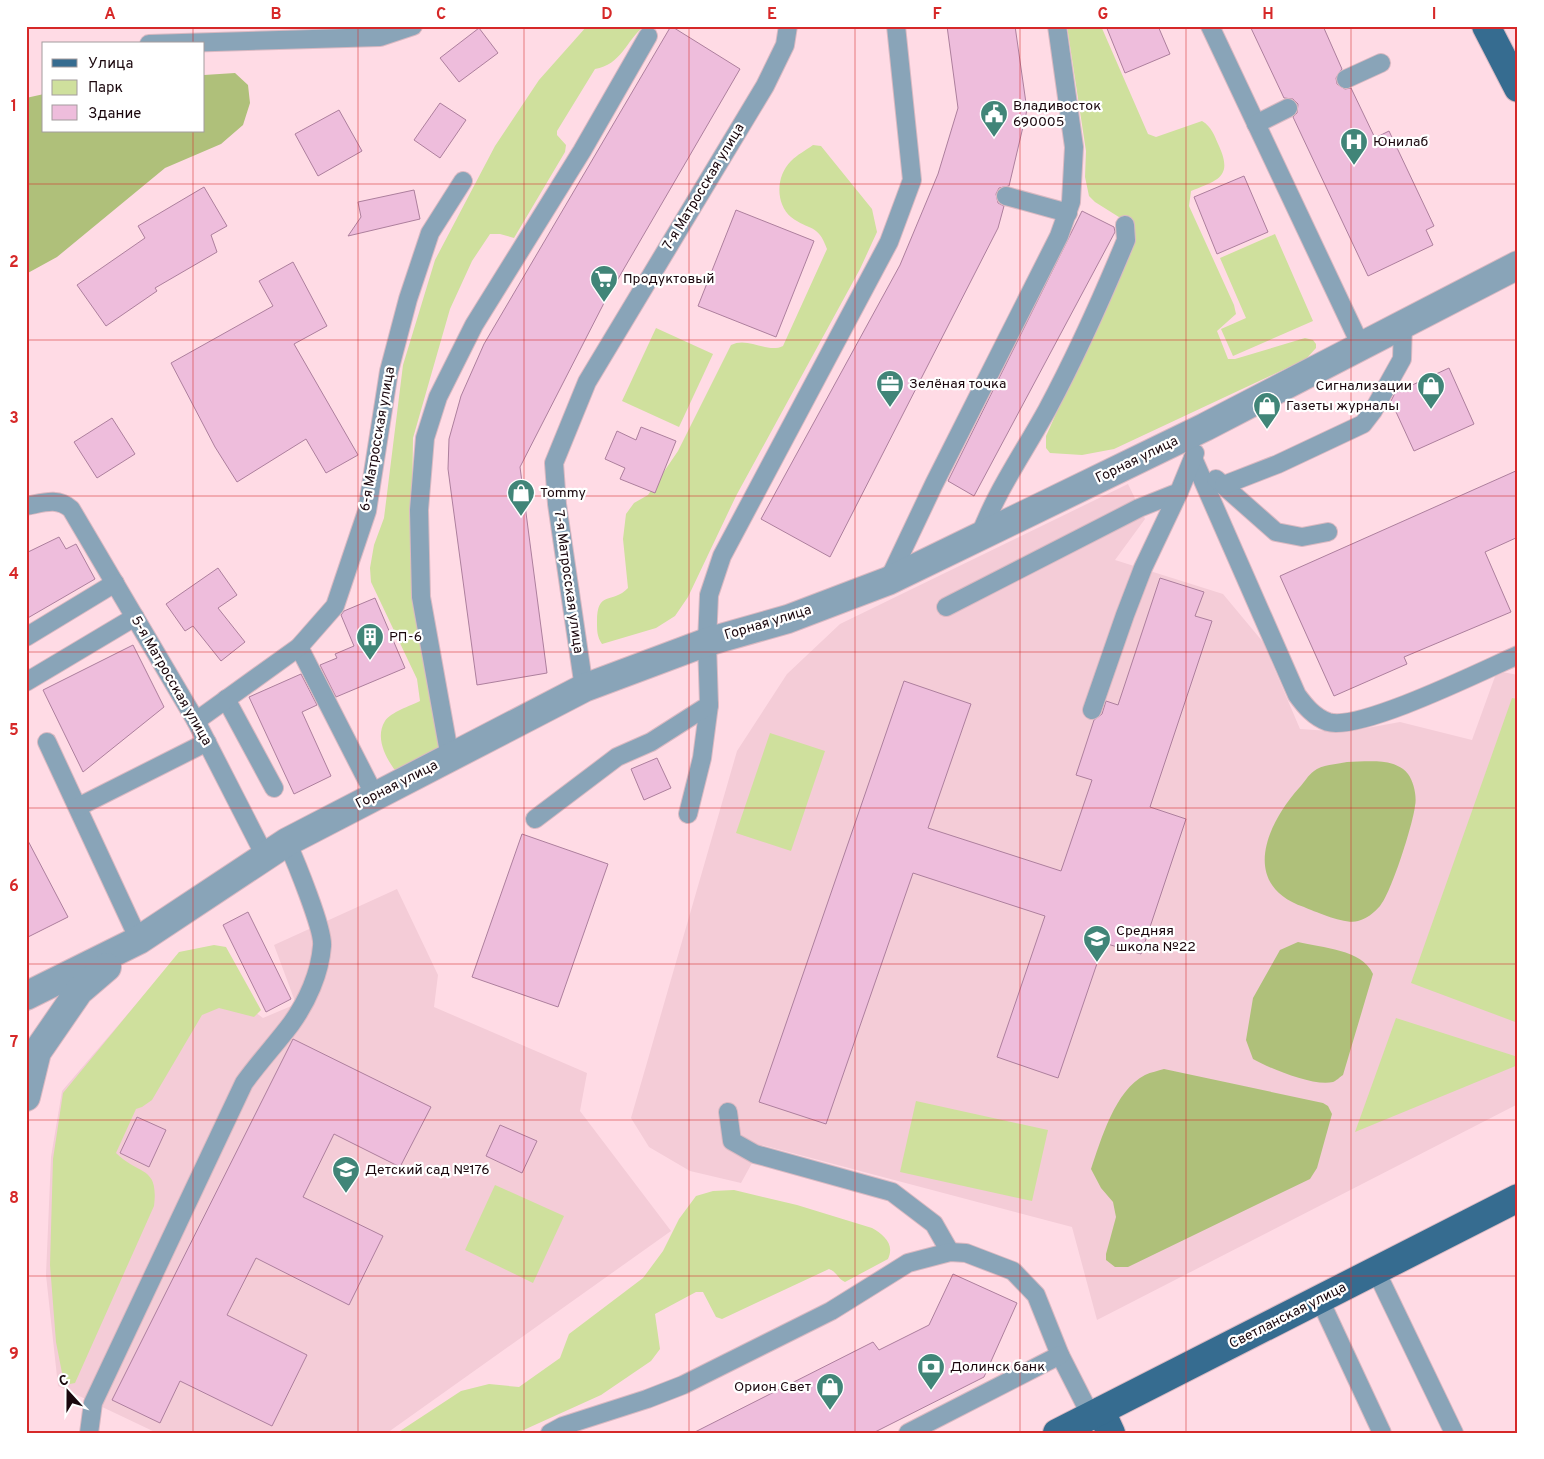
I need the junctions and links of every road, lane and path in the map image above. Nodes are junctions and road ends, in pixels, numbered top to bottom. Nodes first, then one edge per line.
1 (413, 26) edge
2 (788, 26) edge
3 (896, 26) edge
4 (1057, 26) edge
5 (1210, 26) edge
6 (1486, 26) edge
7 (648, 36) dead end
8 (205, 42) edge
9 (1381, 63) dead end
10 (1516, 78) edge
11 (1346, 79) dead end
12 (1288, 108) dead end
13 (1256, 124) junction
14 (463, 181) dead end
15 (1006, 196) dead end
16 (1068, 213) junction
17 (1125, 225) dead end
18 (1518, 264) edge
19 (1403, 324) junction
20 (1361, 346) junction
21 (1205, 427) junction
22 (1193, 458) junction
23 (1224, 485) junction
24 (1180, 492) junction
25 (26, 506) edge
26 (1328, 532) dead end
27 (979, 538) junction
28 (888, 581) junction
29 (115, 583) junction
30 (946, 606) dead end
31 (135, 618) junction
32 (26, 638) edge
33 (707, 642) junction
34 (299, 647) junction
35 (1518, 655) edge
36 (26, 682) edge
37 (584, 688) junction
38 (226, 699) junction
39 (709, 705) junction
40 (1092, 710) dead end
41 (196, 721) junction
42 (47, 742) dead end
43 (207, 742) junction
44 (450, 758) junction
45 (274, 788) dead end
46 (375, 796) junction
47 (78, 807) junction
48 (688, 814) dead end
49 (535, 819) dead end
50 (276, 849) junction
51 (139, 940) junction
52 (26, 996) edge
53 (32, 1053) edge
54 (26, 1097) edge
55 (728, 1112) dead end
56 (1518, 1198) edge
57 (950, 1252) junction
58 (1376, 1271) junction
59 (1320, 1300) junction
60 (1060, 1356) junction
61 (1101, 1420) edge
62 (89, 1433) edge
63 (550, 1433) edge
64 (908, 1433) edge
65 (1057, 1433) edge
66 (1382, 1433) edge
67 (1454, 1433) edge

1 - 8 lane
2 - 37 lane, 7-я Матросская улица
3 - 33 lane
4 - 16 lane
5 - 13 lane
6 - 10 main road
7 - 44 lane
9 - 11 lane
12 - 13 lane
13 - 20 lane
14 - 34 lane, 6-я Матросская улица
15 - 16 lane
16 - 28 lane
17 - 27 lane
18 - 19 street, Горная улица
19 - 20 street, Горная улица
19 - 23 lane
20 - 21 street, Горная улица
21 - 22 lane
21 - 27 street, Горная улица
22 - 23 lane
22 - 24 lane
22 - 35 lane
23 - 26 lane
24 - 30 lane
24 - 40 lane
25 - 29 lane, 5-я Матросская улица
27 - 28 street, Горная улица
28 - 33 street, Горная улица
29 - 31 lane, 5-я Матросская улица
29 - 32 lane
31 - 36 lane
31 - 41 lane, 5-я Матросская улица
33 - 37 street, Горная улица
33 - 39 lane
34 - 38 lane, 6-я Матросская улица
34 - 46 lane
37 - 44 street, Горная улица
38 - 41 lane, 6-я Матросская улица
38 - 45 lane
39 - 48 lane
39 - 49 lane
41 - 43 lane, 5-я Матросская улица
42 - 47 lane
43 - 47 lane
43 - 50 lane, 5-я Матросская улица
44 - 46 street, Горная улица
46 - 50 street, Горная улица
47 - 51 lane
50 - 51 street, Горная улица
50 - 62 lane, 5-я Матросская улица
51 - 52 street, Горная улица
51 - 53 street
53 - 54 street
55 - 57 lane
56 - 58 main road, Светланская улица
57 - 60 lane
57 - 63 lane
58 - 59 main road, Светланская улица
58 - 67 lane
59 - 61 main road, Светланская улица
59 - 66 lane
60 - 61 lane
60 - 64 lane
61 - 65 main road, Светланская улица

